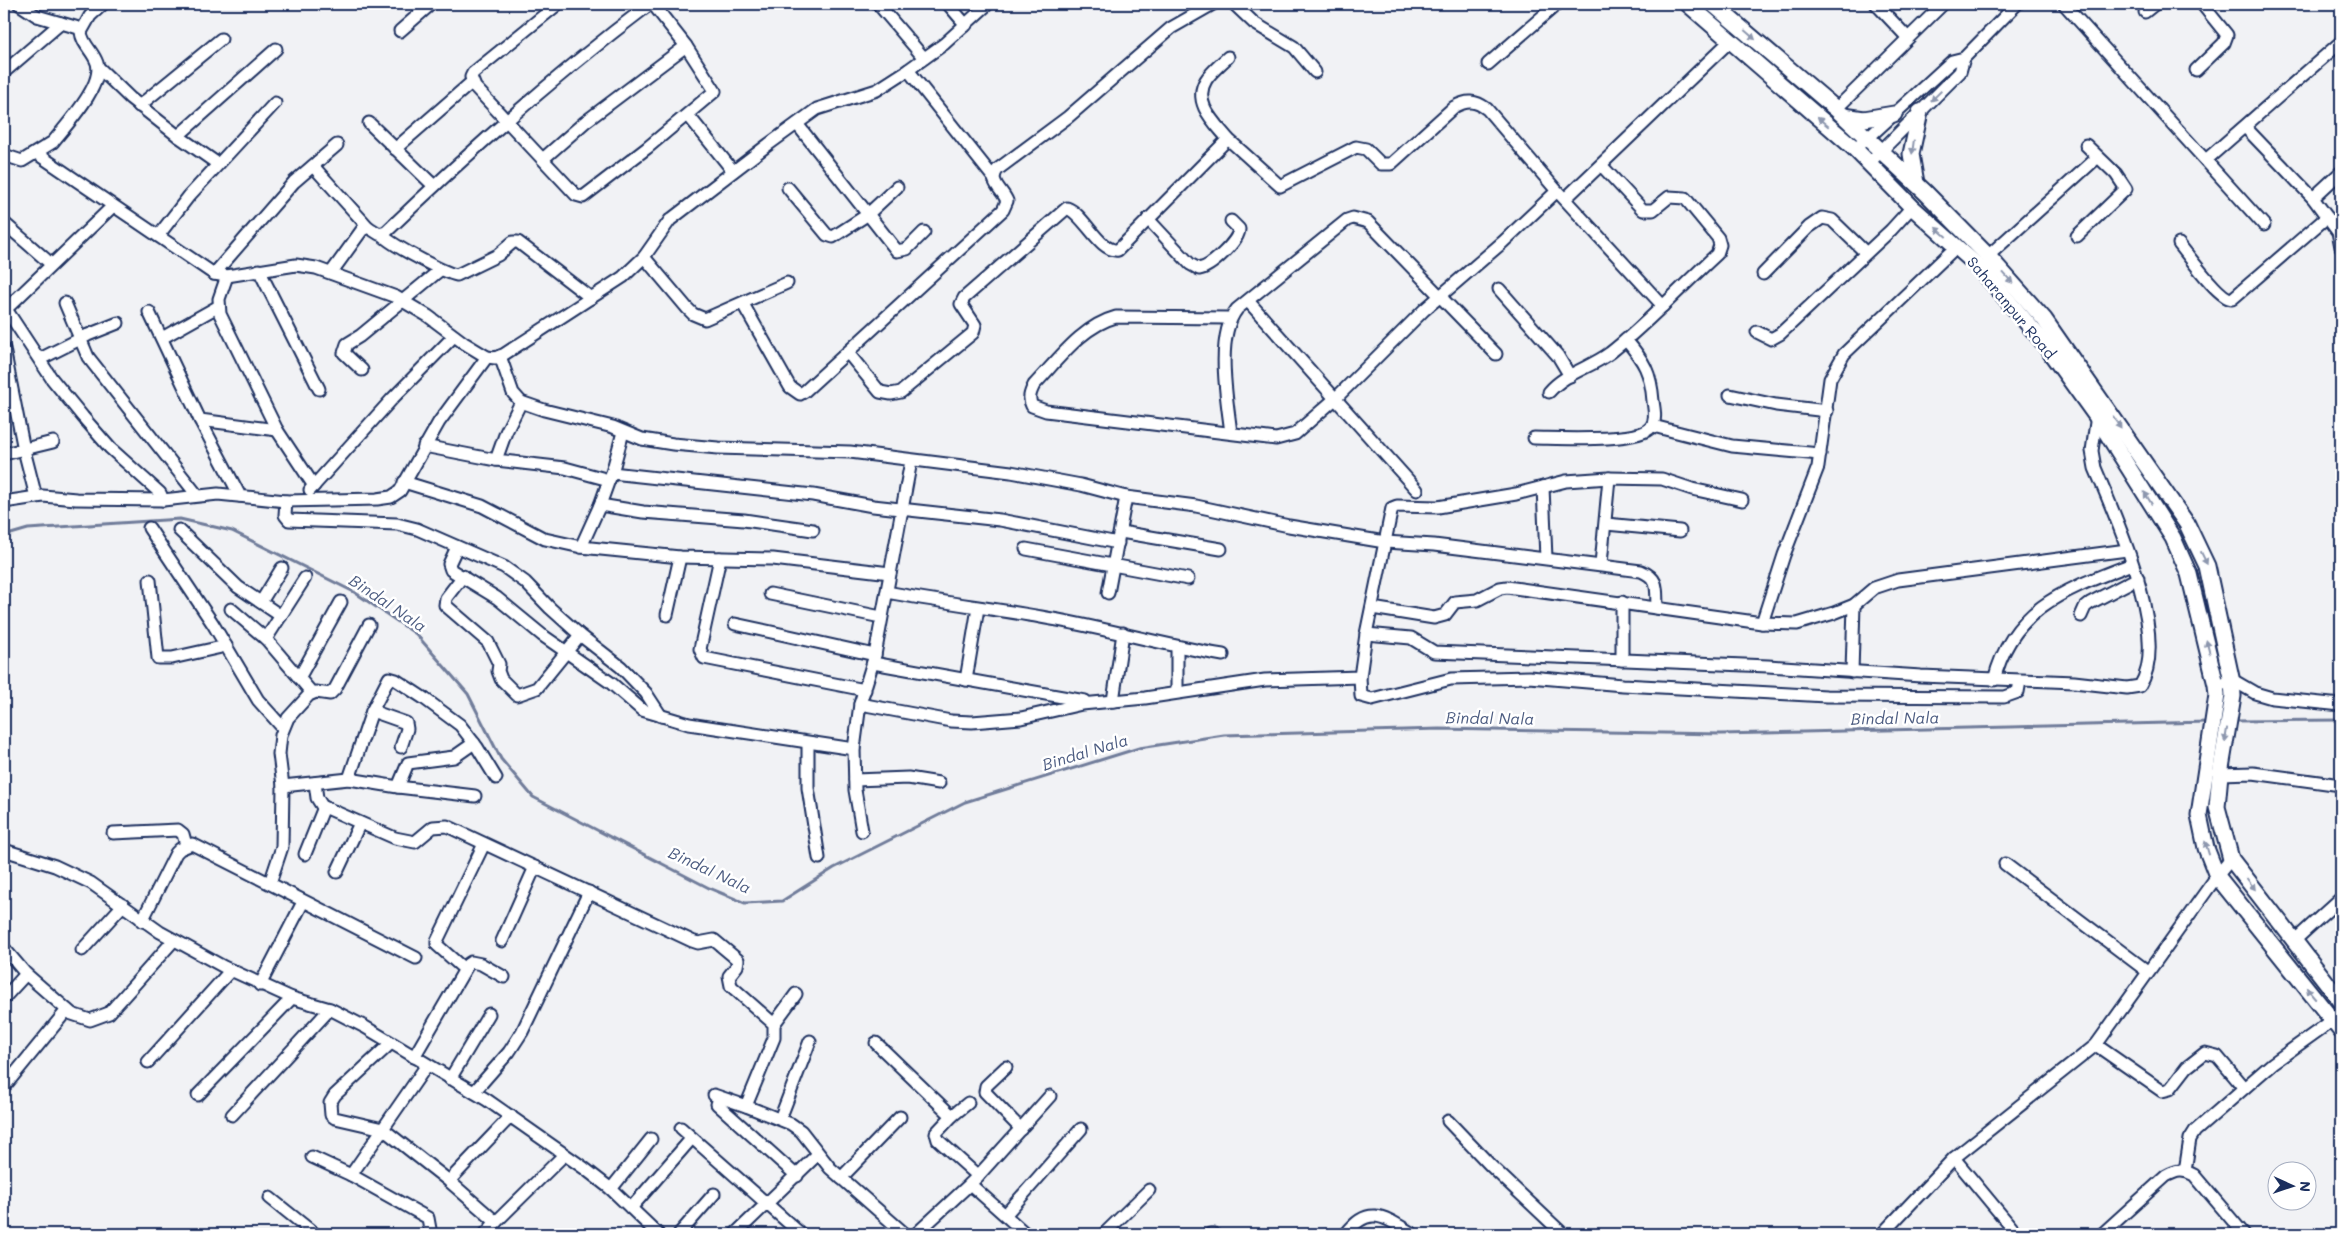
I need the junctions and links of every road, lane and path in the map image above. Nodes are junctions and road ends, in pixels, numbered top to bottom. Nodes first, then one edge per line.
1 (19, 4) edge
2 (103, 4) edge
3 (431, 4) edge
4 (558, 4) edge
5 (651, 4) edge
6 (878, 4) edge
7 (948, 4) edge
8 (988, 4) edge
9 (1213, 4) edge
10 (1234, 4) edge
11 (1557, 4) edge
12 (1688, 4) edge
13 (1713, 4) edge
14 (1876, 4) edge
15 (1943, 4) edge
16 (2018, 4) edge
17 (2064, 4) edge
18 (2155, 4) edge
19 (2202, 4) edge
20 (2144, 12) dead end
21 (61, 23) junction
22 (966, 25) junction
23 (82, 29) junction
24 (400, 31) dead end
25 (1908, 38) junction
26 (221, 39) dead end
27 (1730, 41) junction
28 (2341, 42) edge
29 (686, 46) junction
30 (276, 49) dead end
31 (1228, 57) dead end
32 (924, 58) junction
33 (1964, 58) junction
34 (1488, 64) dead end
35 (98, 67) junction
36 (908, 70) junction
37 (2196, 70) dead end
38 (4, 72) edge
39 (1315, 72) dead end
40 (472, 82) junction
41 (276, 103) dead end
42 (139, 106) junction
43 (1920, 112) junction
44 (1840, 113) junction
45 (1894, 114) junction
46 (688, 115) junction
47 (508, 120) junction
48 (369, 123) dead end
49 (796, 124) junction
50 (2245, 127) junction
51 (178, 136) junction
52 (1228, 139) junction
53 (1867, 139) junction
54 (336, 145) dead end
55 (2086, 145) dead end
56 (1854, 148) junction
57 (395, 150) junction
58 (1881, 152) junction
59 (36, 153) junction
60 (4, 155) edge
61 (2098, 157) junction
62 (543, 159) junction
63 (2206, 160) junction
64 (1869, 163) junction
65 (218, 164) junction
66 (313, 166) junction
67 (1602, 166) junction
68 (733, 171) junction
69 (2341, 172) edge
70 (993, 177) junction
71 (1916, 183) junction
72 (434, 186) junction
73 (897, 187) dead end
74 (788, 188) dead end
75 (1557, 190) junction
76 (1566, 198) junction
77 (2313, 198) junction
78 (112, 206) junction
79 (1912, 207) junction
80 (867, 215) junction
81 (2327, 217) junction
82 (1148, 219) junction
83 (1231, 221) dead end
84 (4, 223) edge
85 (2264, 225) dead end
86 (368, 227) junction
87 (924, 232) dead end
88 (382, 235) junction
89 (158, 236) junction
90 (2077, 236) dead end
91 (2179, 244) dead end
92 (1957, 246) junction
93 (2341, 248) edge
94 (1865, 252) junction
95 (1988, 256) junction
96 (644, 257) junction
97 (51, 264) junction
98 (259, 270) junction
99 (440, 270) junction
100 (331, 273) junction
101 (214, 274) junction
102 (1763, 274) dead end
103 (227, 276) junction
104 (787, 284) dead end
105 (1499, 289) dead end
106 (1440, 296) junction
107 (590, 298) junction
108 (402, 300) junction
109 (1248, 301) junction
110 (64, 303) dead end
111 (744, 304) junction
112 (219, 306) junction
113 (1663, 306) junction
114 (5, 310) edge
115 (150, 312) dead end
116 (1229, 318) junction
117 (118, 323) dead end
118 (1757, 332) dead end
119 (454, 336) junction
120 (162, 338) junction
121 (79, 339) junction
122 (1626, 340) junction
123 (4, 349) edge
124 (848, 353) junction
125 (1496, 354) dead end
126 (500, 356) junction
127 (486, 357) junction
128 (40, 359) junction
129 (362, 370) dead end
130 (1570, 376) junction
131 (319, 389) dead end
132 (1549, 392) dead end
133 (1730, 395) dead end
134 (1336, 398) junction
135 (2102, 400) junction
136 (521, 402) junction
137 (1827, 411) junction
138 (2096, 416) junction
139 (200, 420) junction
140 (1653, 426) junction
141 (277, 430) junction
142 (623, 432) junction
143 (1231, 433) junction
144 (1534, 438) dead end
145 (53, 442) dead end
146 (424, 446) junction
147 (24, 450) junction
148 (4, 454) edge
149 (1820, 454) junction
150 (496, 460) junction
151 (911, 461) junction
152 (610, 476) junction
153 (1609, 478) junction
154 (404, 482) junction
155 (314, 486) junction
156 (1543, 487) junction
157 (1417, 490) dead end
158 (197, 495) junction
159 (240, 496) junction
160 (36, 497) junction
161 (1126, 497) junction
162 (163, 500) junction
163 (286, 500) junction
164 (301, 500) junction
165 (1742, 500) dead end
166 (4, 502) edge
167 (600, 505) junction
168 (902, 509) junction
169 (1606, 524) junction
170 (148, 528) dead end
171 (179, 530) dead end
172 (813, 530) dead end
173 (1680, 531) dead end
174 (1119, 537) junction
175 (1385, 542) junction
176 (457, 547) junction
177 (581, 547) junction
178 (1026, 548) dead end
179 (1222, 549) dead end
180 (2127, 550) junction
181 (680, 557) junction
182 (720, 558) junction
183 (1546, 558) junction
184 (1601, 564) junction
185 (2132, 564) junction
186 (1114, 565) junction
187 (282, 568) dead end
188 (890, 573) junction
189 (463, 576) junction
190 (305, 578) dead end
191 (2138, 578) junction
192 (150, 580) dead end
193 (1188, 580) dead end
194 (887, 592) junction
195 (1108, 593) dead end
196 (770, 594) dead end
197 (261, 602) junction
198 (340, 602) dead end
199 (1622, 602) junction
200 (1854, 605) junction
201 (978, 608) junction
202 (1372, 608) junction
203 (1657, 608) junction
204 (231, 609) dead end
205 (281, 616) junction
206 (667, 616) dead end
207 (2081, 616) dead end
208 (881, 617) junction
209 (1762, 623) junction
210 (735, 624) dead end
211 (369, 625) dead end
212 (1123, 633) junction
213 (1366, 634) junction
214 (580, 635) junction
215 (266, 639) junction
216 (226, 646) junction
217 (1177, 648) junction
218 (567, 652) junction
219 (1223, 655) dead end
220 (874, 659) junction
221 (1622, 660) junction
222 (1852, 672) junction
223 (1360, 677) junction
224 (299, 678) junction
225 (966, 680) junction
226 (1994, 680) junction
227 (2020, 681) junction
228 (2232, 689) junction
229 (865, 690) junction
230 (2217, 690) junction
231 (1177, 692) junction
232 (312, 693) junction
233 (1113, 701) junction
234 (1094, 703) junction
235 (860, 704) junction
236 (2341, 705) edge
237 (372, 711) junction
238 (661, 716) junction
239 (284, 728) junction
240 (474, 743) junction
241 (808, 743) junction
242 (401, 747) dead end
243 (854, 749) junction
244 (2213, 773) junction
245 (349, 778) junction
246 (496, 778) dead end
247 (855, 780) junction
248 (315, 782) junction
249 (940, 783) dead end
250 (2341, 785) edge
251 (283, 786) junction
252 (398, 787) junction
253 (475, 796) dead end
254 (324, 807) junction
255 (360, 823) junction
256 (862, 831) dead end
257 (113, 833) dead end
258 (484, 844) junction
259 (186, 845) junction
260 (4, 850) edge
261 (305, 854) dead end
262 (819, 858) dead end
263 (2231, 859) junction
264 (2005, 864) dead end
265 (535, 867) junction
266 (337, 872) dead end
267 (2217, 876) junction
268 (270, 883) junction
269 (588, 892) junction
270 (2341, 898) edge
271 (303, 902) junction
272 (123, 905) junction
273 (142, 920) junction
274 (174, 940) junction
275 (502, 940) dead end
276 (2294, 941) junction
277 (4, 948) edge
278 (82, 950) dead end
279 (416, 958) dead end
280 (231, 970) junction
281 (464, 970) junction
282 (2147, 971) junction
283 (26, 974) junction
284 (504, 977) dead end
285 (260, 985) junction
286 (796, 994) dead end
287 (4, 998) edge
288 (292, 998) junction
289 (2341, 1001) edge
290 (67, 1010) junction
291 (330, 1010) junction
292 (489, 1014) dead end
293 (774, 1024) junction
294 (2337, 1026) edge
295 (810, 1041) dead end
296 (876, 1043) dead end
297 (391, 1044) junction
298 (2096, 1045) junction
299 (414, 1057) junction
300 (148, 1062) dead end
301 (427, 1065) junction
302 (1006, 1067) dead end
303 (450, 1079) junction
304 (4, 1087) edge
305 (2244, 1088) junction
306 (474, 1092) junction
307 (198, 1095) dead end
308 (1050, 1096) dead end
309 (968, 1103) dead end
310 (746, 1106) junction
311 (232, 1115) dead end
312 (511, 1116) junction
313 (952, 1116) junction
314 (900, 1117) dead end
315 (780, 1119) junction
316 (1448, 1121) dead end
317 (681, 1128) dead end
318 (1021, 1128) junction
319 (383, 1129) junction
320 (1081, 1129) dead end
321 (692, 1138) junction
322 (651, 1139) dead end
323 (818, 1154) junction
324 (564, 1155) junction
325 (312, 1157) dead end
326 (1954, 1158) junction
327 (2185, 1171) junction
328 (351, 1175) junction
329 (797, 1176) junction
330 (840, 1178) junction
331 (974, 1180) junction
332 (449, 1181) junction
333 (611, 1189) junction
334 (1150, 1190) dead end
335 (714, 1194) dead end
336 (270, 1198) dead end
337 (767, 1205) junction
338 (631, 1208) junction
339 (1006, 1214) junction
340 (496, 1222) junction
341 (315, 1234) edge
342 (428, 1234) edge
343 (485, 1234) edge
344 (658, 1234) edge
345 (680, 1234) edge
346 (736, 1234) edge
347 (801, 1234) edge
348 (905, 1234) edge
349 (916, 1234) edge
350 (1026, 1234) edge
351 (1104, 1234) edge
352 (1210, 1234) edge
353 (1214, 1234) edge
354 (1346, 1234) edge
355 (1413, 1234) edge
356 (1563, 1234) edge
357 (1882, 1234) edge
358 (2017, 1234) edge
359 (2102, 1234) edge
360 (2244, 1234) edge

1 - 21 street
2 - 23 street
3 - 24 street
4 - 40 street
5 - 29 street
5 - 47 street
6 - 32 street
7 - 22 street
8 - 22 street
9 - 70 street
10 - 39 street
11 - 34 street
12 - 27 main road, Saharanpur Road
13 -> 44 main road, Saharanpur Road
14 - 25 street
15 - 25 street
16 - 33 street
17 - 63 street
18 - 20 street
19 - 37 street
21 - 23 street
21 - 38 street
22 - 32 street
23 - 35 street
25 - 44 street
26 - 42 street
56 -> 27 main road, Saharanpur Road
27 - 67 street
28 - 50 street
29 - 46 street
29 - 62 street
30 - 51 street
31 - 52 street
32 - 36 street
33 -> 43 street
33 - 45 street
35 - 42 street
35 - 59 street
36 - 49 street
36 - 70 street
40 - 47 street
40 - 57 street
41 - 65 street
42 - 51 street
43 - 58 street
43 -> 71 main road
44 - 45 main road
44 - 53 main road, Saharanpur Road
45 - 53 street
46 - 62 street
46 - 68 street
47 - 62 street
47 - 72 street
48 - 57 street
49 - 68 street
49 - 80 street
50 - 63 street
50 - 77 street
51 - 65 street
52 - 75 street
52 - 82 street
53 - 56 street
53 - 58 main road, Saharanpur Road
54 - 66 street
55 - 61 street
56 - 64 main road, Saharanpur Road
57 - 72 street
58 - 64 street
58 - 71 main road, Saharanpur Road
59 - 60 street
59 - 78 street
61 - 90 street
61 - 95 street
63 - 85 street
64 - 79 main road, Saharanpur Road
65 - 89 street
66 - 86 street
66 - 101 street
67 - 76 street
67 - 113 street
68 - 96 street
69 - 77 street
70 - 124 street
71 - 95 main road, Saharanpur Road
72 - 88 street
73 - 80 street
74 - 80 street
75 - 76 street
75 - 106 street
76 - 113 street
77 - 81 street
78 - 89 street
78 - 97 street
92 -> 79 main road, Saharanpur Road
79 - 94 street
80 - 87 street
81 - 91 street
81 - 93 street
82 - 83 street
82 - 124 street
84 - 97 street
86 - 88 street
86 - 100 street
88 - 99 street
89 - 101 street
92 - 137 street
92 - 138 main road, Saharanpur Road
94 - 102 street
94 - 118 street
95 -> 135 main road, Saharanpur Road
96 - 107 street
96 - 111 street
97 - 114 street
98 - 100 street
98 - 103 street
98 - 131 street
99 - 107 street
99 - 108 street
100 - 108 street
101 - 103 street
103 - 112 street
104 - 111 street
105 - 130 street
106 - 109 street
106 - 125 street
106 - 134 street
107 - 126 street
108 - 119 street
108 - 129 street
109 - 116 street
109 - 134 street
110 - 121 street
111 - 124 street
112 - 120 street
112 - 141 street
113 - 122 street
114 - 128 street
115 - 120 street
116 - 143 street
116 - 143 street
117 - 121 street
119 - 127 street
119 - 155 street
120 - 139 street
121 - 128 street
121 - 158 street
122 - 130 street
122 - 140 street
123 - 147 street
126 - 127 street
126 - 136 street
127 - 146 street
128 - 162 street
130 - 132 street
133 - 137 street
134 - 143 street
134 - 157 street
135 - 138 street
135 -> 228 main road, Saharanpur Road
136 - 142 street
136 - 150 street
137 - 149 street
138 - 180 street
230 -> 138 main road, Saharanpur Road
139 - 141 street
139 - 159 street
140 - 144 street
140 - 149 street
141 - 155 street
142 - 151 street
142 - 152 street
145 - 147 street
146 - 150 street
146 - 154 street
147 - 148 street
147 - 160 street
149 - 209 street
150 - 152 street
151 - 161 street
151 - 168 street
152 - 167 street
152 - 168 street
153 - 156 street
153 - 165 street
153 - 169 street
154 - 164 street
154 - 177 street
155 - 164 street
156 - 175 street
156 - 183 street
158 - 159 street
158 - 162 street
159 - 163 street
160 - 162 street
160 - 166 street
161 - 174 street
161 - 175 street
163 - 164 street
163 - 176 street
167 - 172 street
167 - 177 street
168 - 174 street
168 - 188 street
169 - 173 street
169 - 184 street
170 - 216 street
171 - 197 street
174 - 179 street
174 - 186 street
175 - 183 street
175 - 202 street
176 - 189 street
176 - 214 street
177 - 181 street
178 - 186 street
180 - 185 street
180 - 200 street
181 - 182 street
181 - 206 street
182 - 188 street
182 - 229 street
183 - 184 street
184 - 203 street
185 - 191 street
185 - 226 street
186 - 193 street
186 - 195 street
187 - 197 street
188 - 194 street
189 - 218 street
189 - 218 street
190 - 205 street
191 - 207 street
191 - 227 street
192 - 216 street
194 - 201 street
194 - 208 street
196 - 208 street
197 - 205 street
198 - 224 street
199 - 202 street
199 - 203 street
199 - 221 street
200 - 209 street
200 - 222 street
201 - 212 street
201 - 225 street
202 - 213 street
203 - 209 street
204 - 215 street
205 - 215 street
208 - 220 street
210 - 220 street
211 - 232 street
212 - 217 street
212 - 233 street
213 - 221 street
213 - 223 street
214 - 218 street
214 - 238 street
215 - 224 street
216 - 239 street
217 - 219 street
217 - 231 street
218 - 238 street
220 - 225 street
220 - 229 street
221 - 222 street
222 - 226 street
223 - 227 street
223 - 231 street
224 - 232 street
225 - 234 street
226 - 227 street
228 - 230 street
228 - 236 street
228 -> 244 main road
229 - 235 street
230 - 244 main road
231 - 233 street
232 - 239 street
233 - 234 street
234 - 235 street
235 - 243 street
237 - 240 street
237 - 242 street
237 - 245 street
238 - 241 street
239 - 251 street
240 - 246 street
240 - 252 street
241 - 243 street
241 - 262 street
243 - 247 street
244 - 250 street
244 - 263 main road
267 -> 244 main road
245 - 248 street
245 - 252 street
247 - 249 street
247 - 256 street
248 - 251 street
248 - 254 street
251 - 268 street
252 - 253 street
254 - 255 street
254 - 261 street
255 - 258 street
255 - 266 street
257 - 259 street
258 - 265 street
258 - 281 street
259 - 268 street
259 - 273 street
260 - 272 street
263 - 267 street
263 -> 276 main road
264 - 282 street
265 - 269 street
265 - 275 street
267 - 282 street
294 -> 267 main road
268 - 271 street
269 - 293 street
269 - 306 street
270 - 276 street
271 - 279 street
271 - 285 street
272 - 273 street
272 - 278 street
273 - 274 street
274 - 280 street
274 - 290 street
276 - 289 main road
277 - 283 street
280 - 285 street
280 - 300 street
281 - 284 street
281 - 299 street
282 - 298 street
283 - 287 street
283 - 290 street
285 - 288 street
286 - 293 street
288 - 291 street
288 - 307 street
290 - 304 street
291 - 297 street
291 - 311 street
292 - 303 street
293 - 310 street
294 - 305 street
295 - 315 street
296 - 313 street
297 - 299 street
297 - 319 street
298 - 305 street
298 - 326 street
299 - 301 street
301 - 303 street
301 - 319 street
302 - 318 street
303 - 306 street
305 - 327 street
306 - 312 street
308 - 318 street
309 - 313 street
310 - 315 street
310 - 329 street
312 - 324 street
312 - 332 street
313 - 331 street
314 - 330 street
315 - 323 street
316 - 356 street
317 - 321 street
318 - 331 street
319 - 328 street
319 - 332 street
320 - 339 street
321 - 337 street
321 - 338 street
322 - 333 street
323 - 329 street
323 - 330 street
324 - 333 street
324 - 340 street
325 - 328 street
326 - 357 street
326 - 358 street
327 - 359 street
327 - 360 street
328 - 342 street
329 - 337 street
330 - 348 street
331 - 339 street
331 - 349 street
332 - 340 street
333 - 338 street
334 - 351 street
335 - 345 street
336 - 341 street
337 - 346 street
337 - 347 street
338 - 344 street
339 - 350 street
340 - 343 street
352 - 353 street
354 - 355 street

